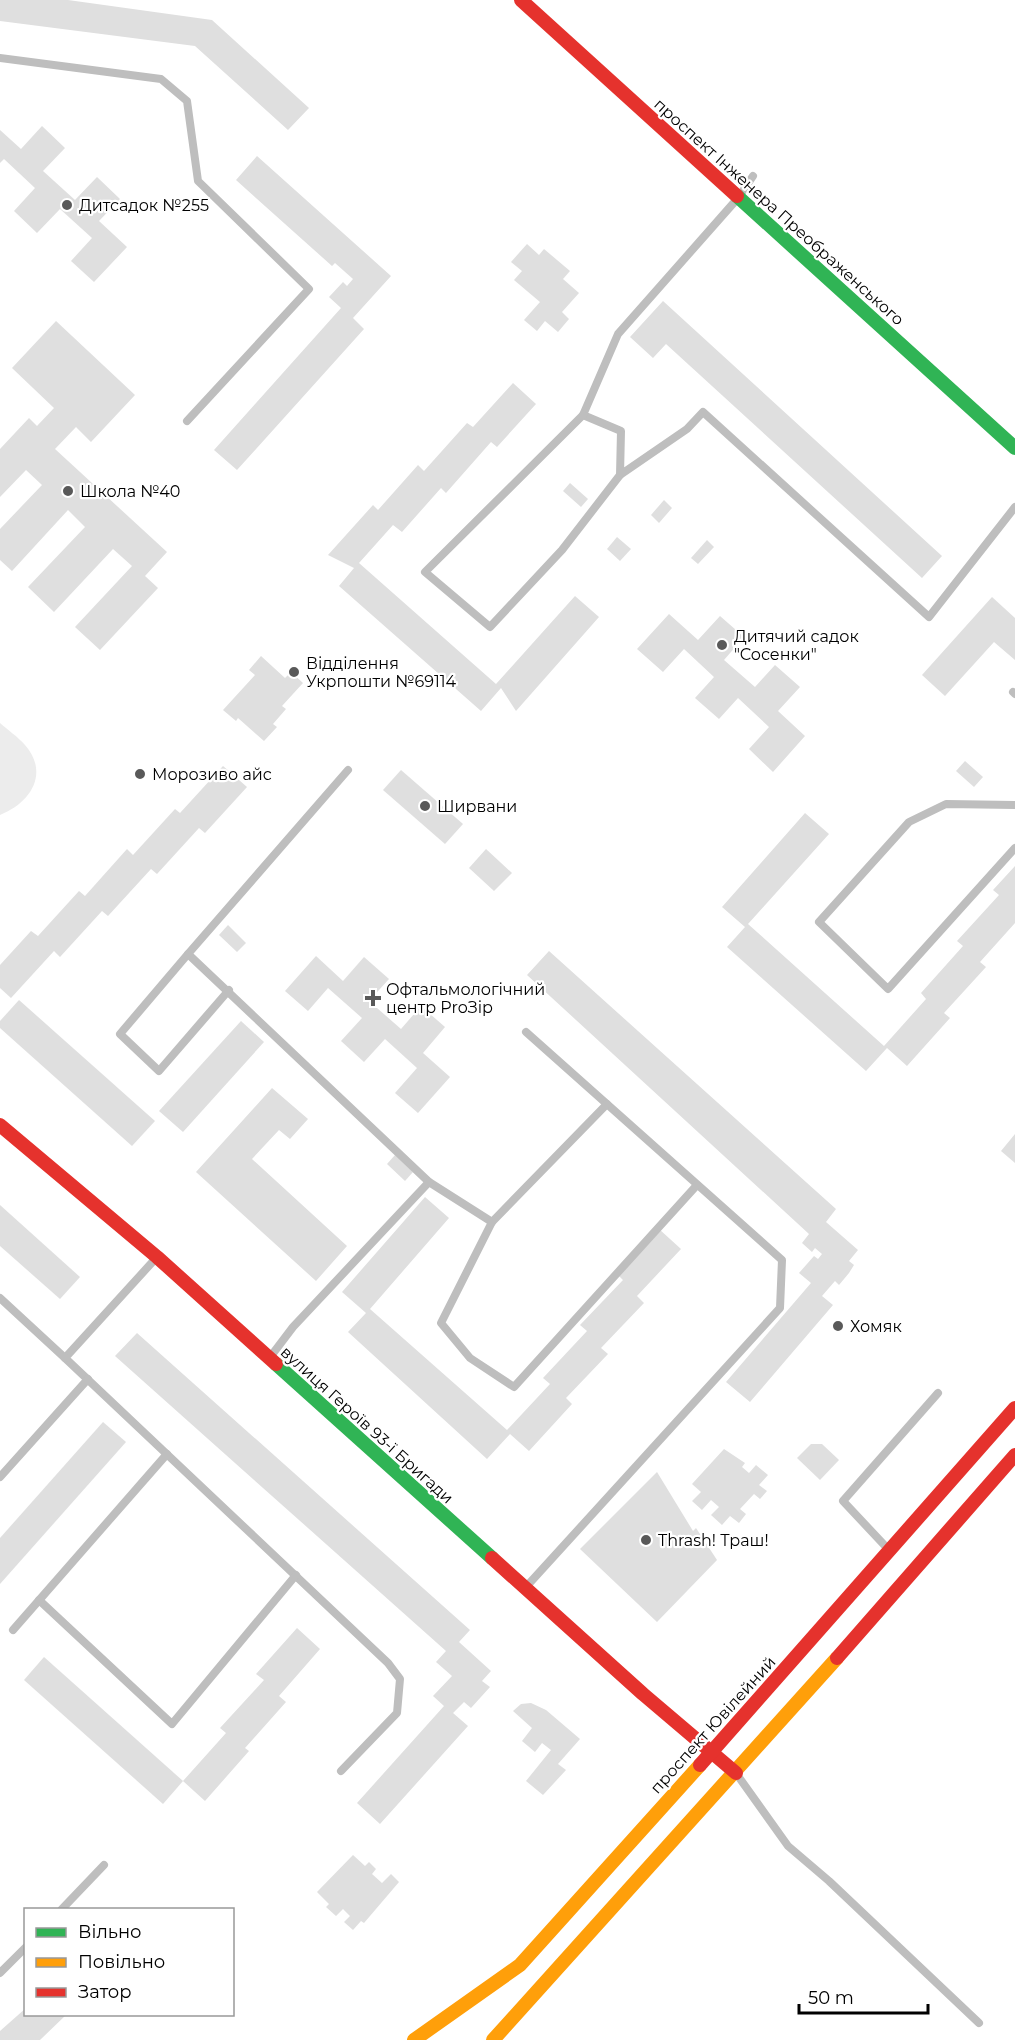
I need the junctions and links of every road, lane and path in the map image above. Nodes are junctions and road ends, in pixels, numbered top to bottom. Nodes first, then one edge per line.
1 (521, 0) edge
2 (0, 58) edge
3 (753, 176) dead end
4 (738, 198) junction
5 (583, 415) junction
6 (187, 421) dead end
7 (1015, 448) edge
8 (620, 475) junction
9 (1015, 507) edge
10 (348, 770) dead end
11 (1015, 805) edge
12 (1015, 848) edge
13 (188, 954) junction
14 (229, 990) junction
15 (526, 1032) dead end
16 (607, 1104) junction
17 (0, 1125) edge
18 (429, 1182) junction
19 (697, 1185) junction
20 (492, 1222) junction
21 (157, 1257) junction
22 (0, 1298) edge
23 (65, 1358) junction
24 (269, 1359) junction
25 (88, 1379) junction
26 (938, 1394) dead end
27 (1015, 1408) edge
28 (167, 1454) junction
29 (1015, 1455) edge
30 (0, 1478) edge
31 (890, 1551) junction
32 (296, 1575) junction
33 (524, 1589) junction
34 (39, 1600) junction
35 (13, 1630) dead end
36 (711, 1753) junction
37 (340, 1771) dead end
38 (736, 1773) junction
39 (104, 1865) dead end
40 (63, 1908) edge
41 (24, 1949) edge
42 (0, 1973) edge
43 (979, 2022) dead end
44 (414, 2040) edge
45 (493, 2040) edge

1 - 4 main road, проспект Інженера Преображенського
2 - 6 lane
3 - 4 lane
4 - 5 lane
4 - 7 main road, проспект Інженера Преображенського
5 - 8 lane
5 - 8 lane
8 - 9 lane
10 - 13 lane
11 - 12 lane
13 - 14 lane
13 - 14 lane
14 - 18 lane
15 - 16 lane
16 - 19 lane
16 - 20 lane
17 - 21 main road, вулиця Героїв 93-ї Бригади
18 - 20 lane
18 - 24 lane
19 - 20 lane
19 - 33 lane
21 - 23 lane
21 - 24 main road, вулиця Героїв 93-ї Бригади
22 - 23 lane
23 - 25 lane
24 - 33 main road, вулиця Героїв 93-ї Бригади
25 - 28 lane
25 - 30 lane
26 - 31 lane
27 - 31 main road, проспект Ювілейний
28 - 32 lane
28 - 34 lane
29 - 38 main road
31 - 36 main road, проспект Ювілейний
32 - 34 lane
32 - 37 lane
33 - 36 main road, вулиця Героїв 93-ї Бригади
34 - 35 lane
36 - 38 main road, вулиця Героїв 93-ї Бригади
36 - 44 main road, проспект Ювілейний
38 - 43 lane
38 - 45 main road
39 - 40 lane
41 - 42 lane

